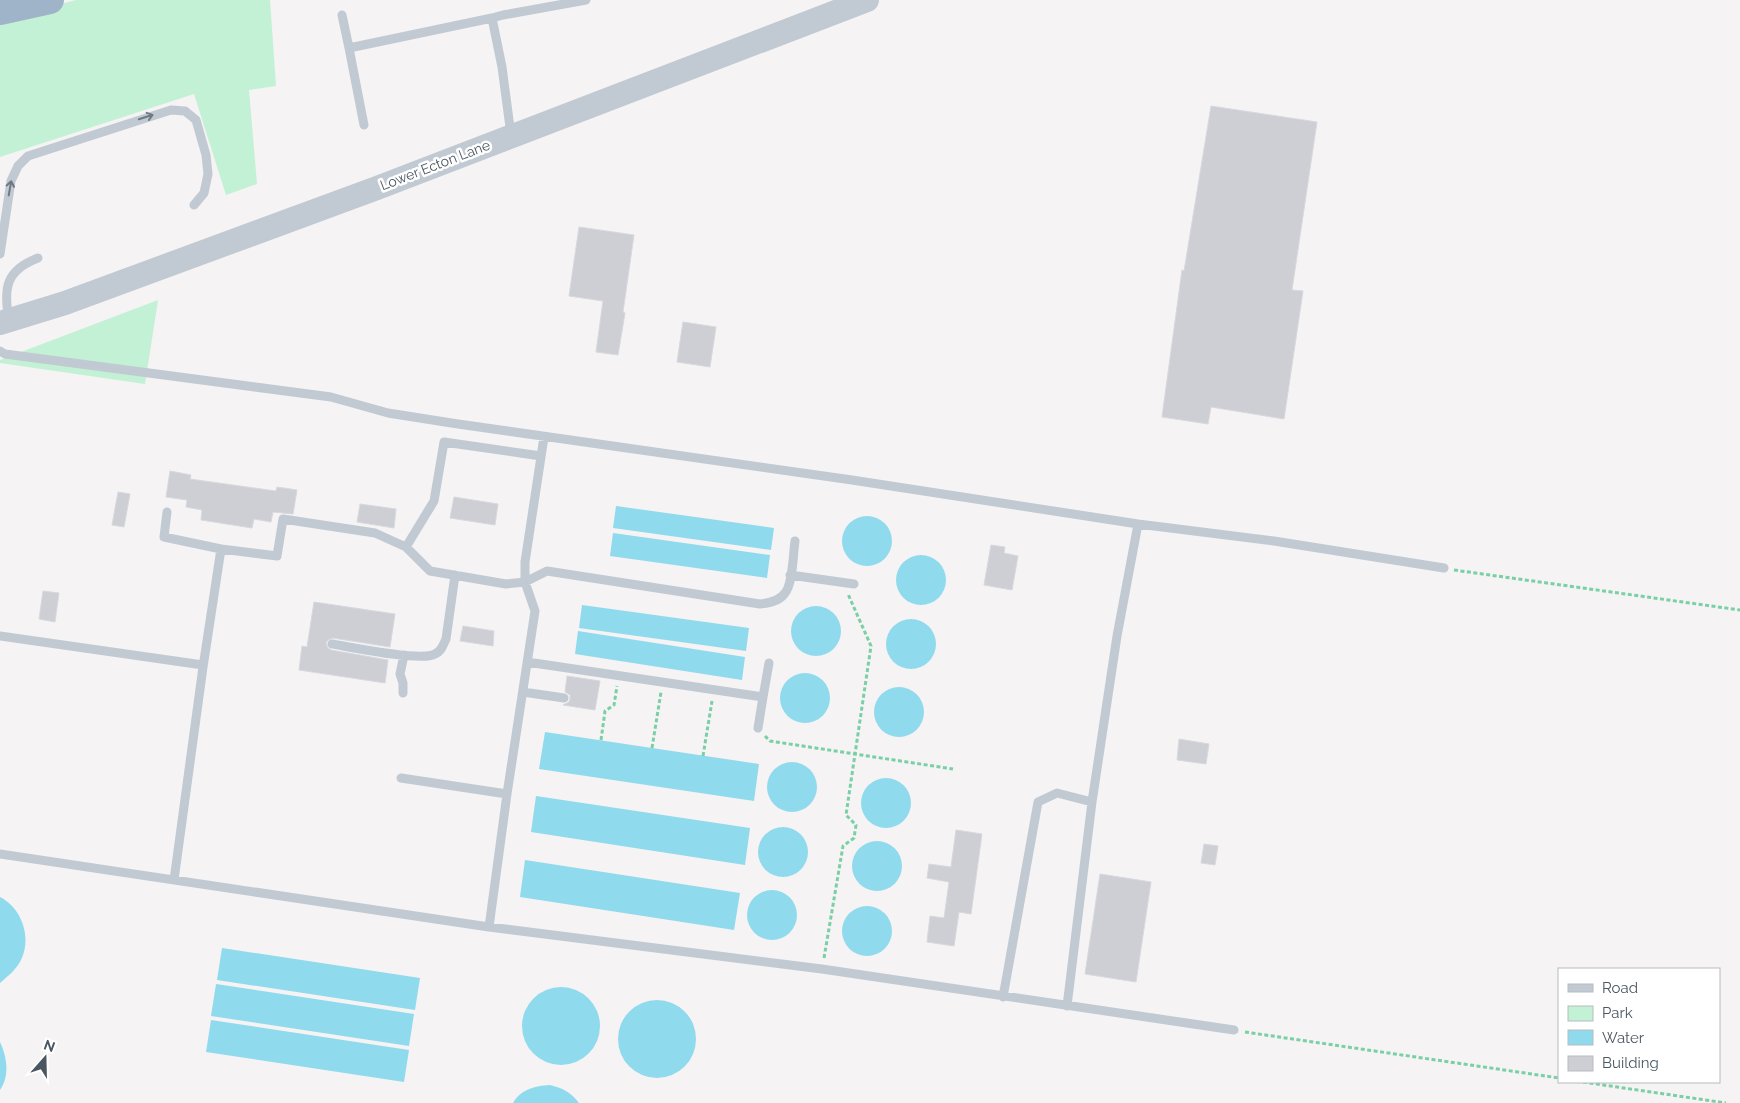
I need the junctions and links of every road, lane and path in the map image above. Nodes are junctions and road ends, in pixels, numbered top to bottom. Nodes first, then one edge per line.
1 (50, 0) edge
2 (586, 0) edge
3 (867, 0) edge
4 (0, 11) edge
5 (342, 15) dead end
6 (492, 18) junction
7 (348, 48) junction
8 (364, 125) dead end
9 (511, 136) junction
10 (194, 205) dead end
11 (0, 254) edge
12 (38, 258) dead end
13 (4, 321) edge
14 (0, 351) edge
15 (544, 437) junction
16 (541, 456) junction
17 (167, 512) dead end
18 (1138, 524) junction
19 (795, 541) dead end
20 (406, 547) junction
21 (221, 549) junction
22 (1444, 568) joint
23 (790, 575) junction
24 (455, 576) junction
25 (525, 582) junction
26 (843, 582) junction
27 (854, 584) dead end
28 (1740, 610) edge
29 (0, 636) edge
30 (332, 644) dead end
31 (404, 655) junction
32 (527, 662) junction
33 (769, 663) dead end
34 (203, 665) junction
35 (618, 676) junction
36 (663, 682) junction
37 (714, 690) junction
38 (523, 692) junction
39 (403, 693) dead end
40 (564, 698) dead end
41 (763, 698) junction
42 (758, 728) joint
43 (601, 740) dead end
44 (652, 748) dead end
45 (855, 753) junction
46 (703, 756) dead end
47 (953, 769) dead end
48 (401, 778) dead end
49 (507, 794) junction
50 (1092, 802) junction
51 (0, 854) edge
52 (174, 880) junction
53 (489, 927) junction
54 (822, 969) junction
55 (1003, 997) junction
56 (1067, 1006) junction
57 (1234, 1030) joint
58 (1558, 1078) edge
59 (1590, 1083) edge
60 (1726, 1103) edge

1 - 4 highway
2 - 6 lane
3 - 9 street, Lower Ecton Lane
5 - 7 lane
6 - 7 lane
6 - 9 lane
7 - 8 lane
9 - 13 street, Lower Ecton Lane
11 -> 10 lane
12 - 13 lane
14 - 15 lane
15 - 16 lane
15 - 18 lane
16 - 20 lane
16 - 25 lane
17 - 21 lane
18 - 22 lane
18 - 50 lane
19 - 23 lane
20 - 21 lane
20 - 24 lane
21 - 34 lane
22 - 28 path
23 - 25 lane
23 - 26 lane
24 - 25 lane
24 - 31 lane
25 - 32 lane
26 - 27 lane
26 - 45 path
29 - 34 lane
30 - 31 lane
31 - 39 lane
32 - 35 lane
32 - 38 lane
33 - 41 lane
34 - 52 lane
35 - 36 lane
35 - 43 path
36 - 37 lane
36 - 44 path
37 - 41 lane
37 - 46 path
38 - 40 lane
38 - 49 lane
41 - 42 lane
42 - 45 path
45 - 47 path
45 - 54 path
48 - 49 lane
49 - 53 lane
50 - 55 lane
50 - 56 lane
51 - 52 lane
52 - 53 lane
53 - 54 lane
54 - 55 lane
55 - 56 lane
56 - 57 lane
57 - 58 path
59 - 60 path

